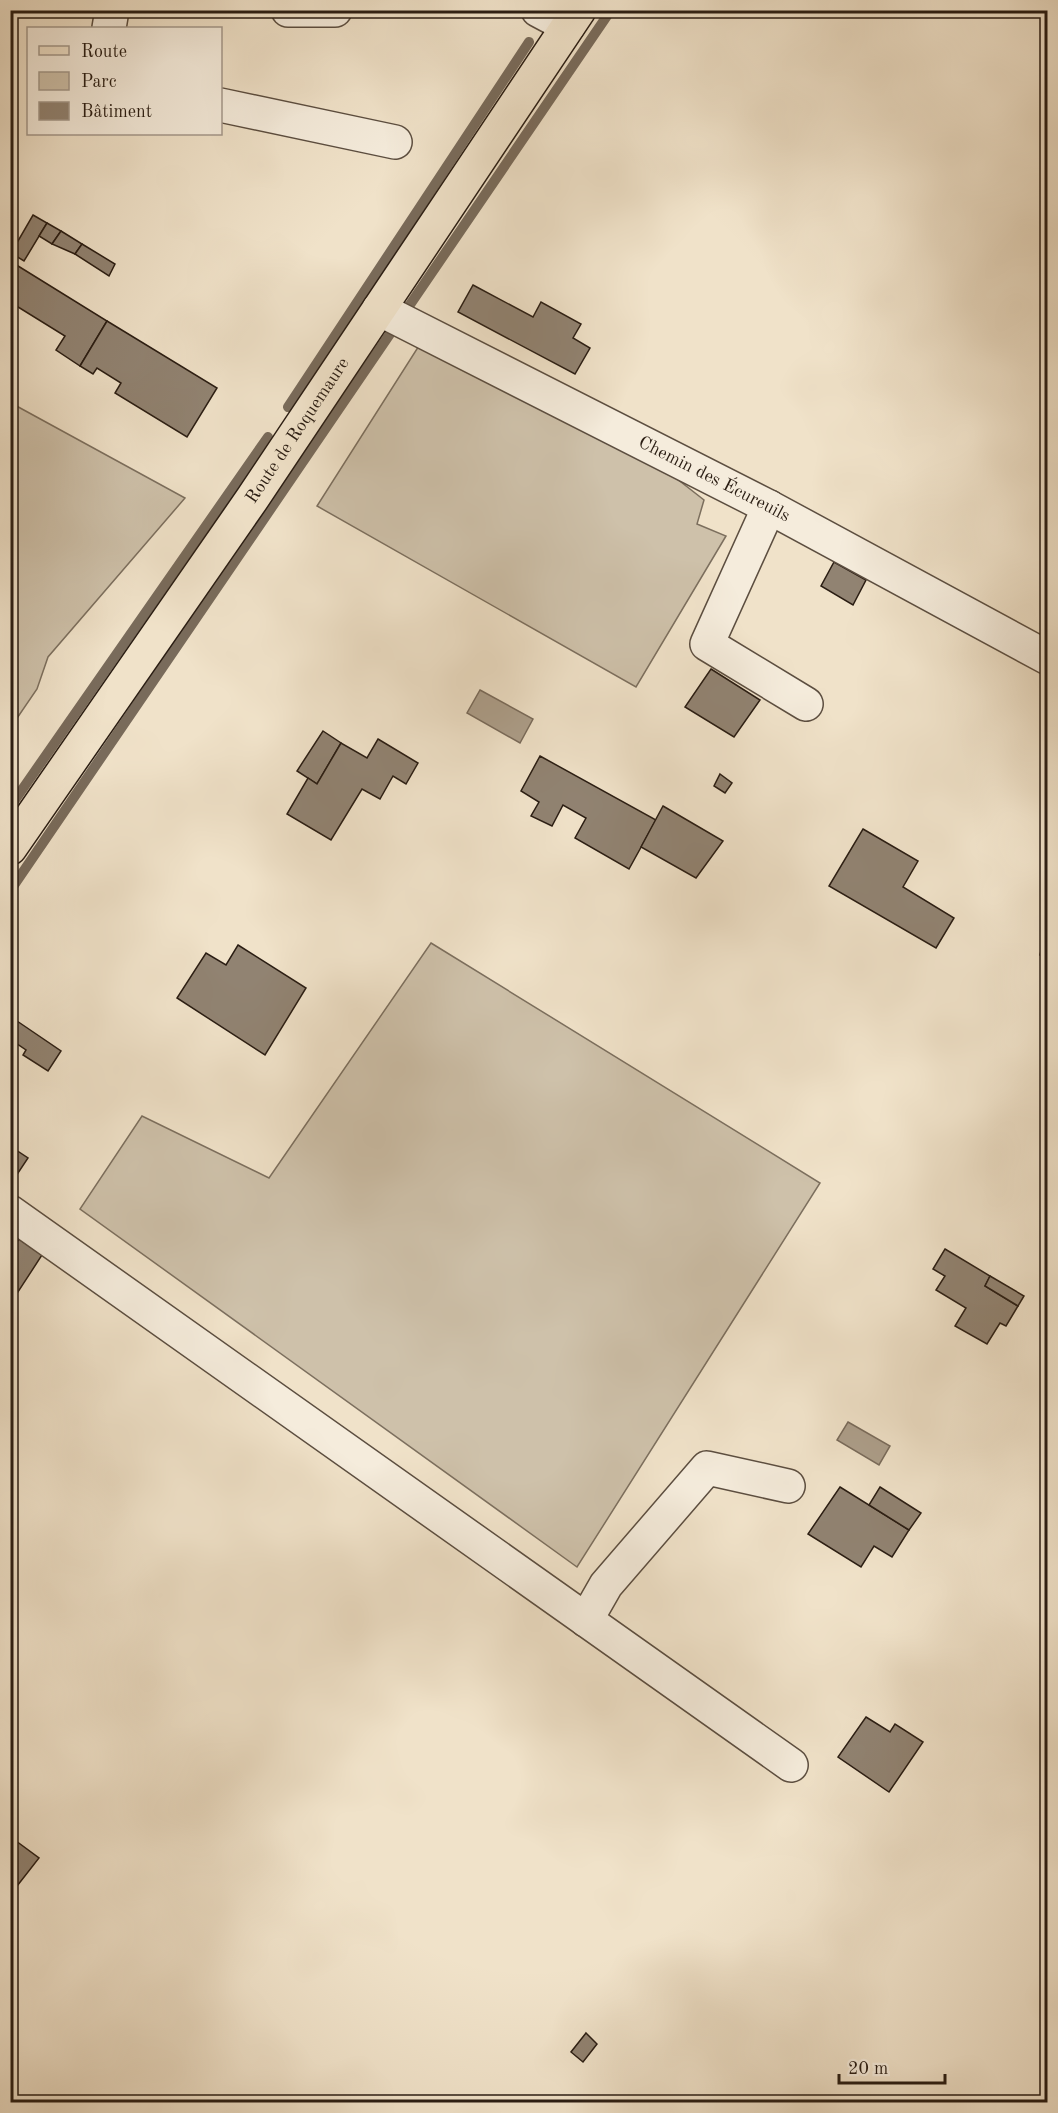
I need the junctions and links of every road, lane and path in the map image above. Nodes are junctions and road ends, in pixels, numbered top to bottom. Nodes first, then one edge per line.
1 (112, 10) edge
2 (288, 10) edge
3 (335, 10) edge
4 (538, 10) edge
5 (574, 18) edge
6 (109, 27) edge
7 (222, 105) edge
8 (395, 142) dead end
9 (379, 309) junction
10 (769, 507) junction
11 (1047, 658) edge
12 (806, 704) dead end
13 (10, 848) edge
14 (10, 1212) edge
15 (789, 1486) dead end
16 (586, 1620) junction
17 (792, 1765) dead end

1 - 6 street
2 - 3 street
4 - 5 street
5 - 9 main road, Route de Roquemaure
7 - 8 street
9 - 10 street, Chemin des Écureuils
9 - 13 main road, Route de Roquemaure
10 - 11 street, Chemin des Écureuils
10 - 12 street
14 - 16 street
15 - 16 street
16 - 17 street

